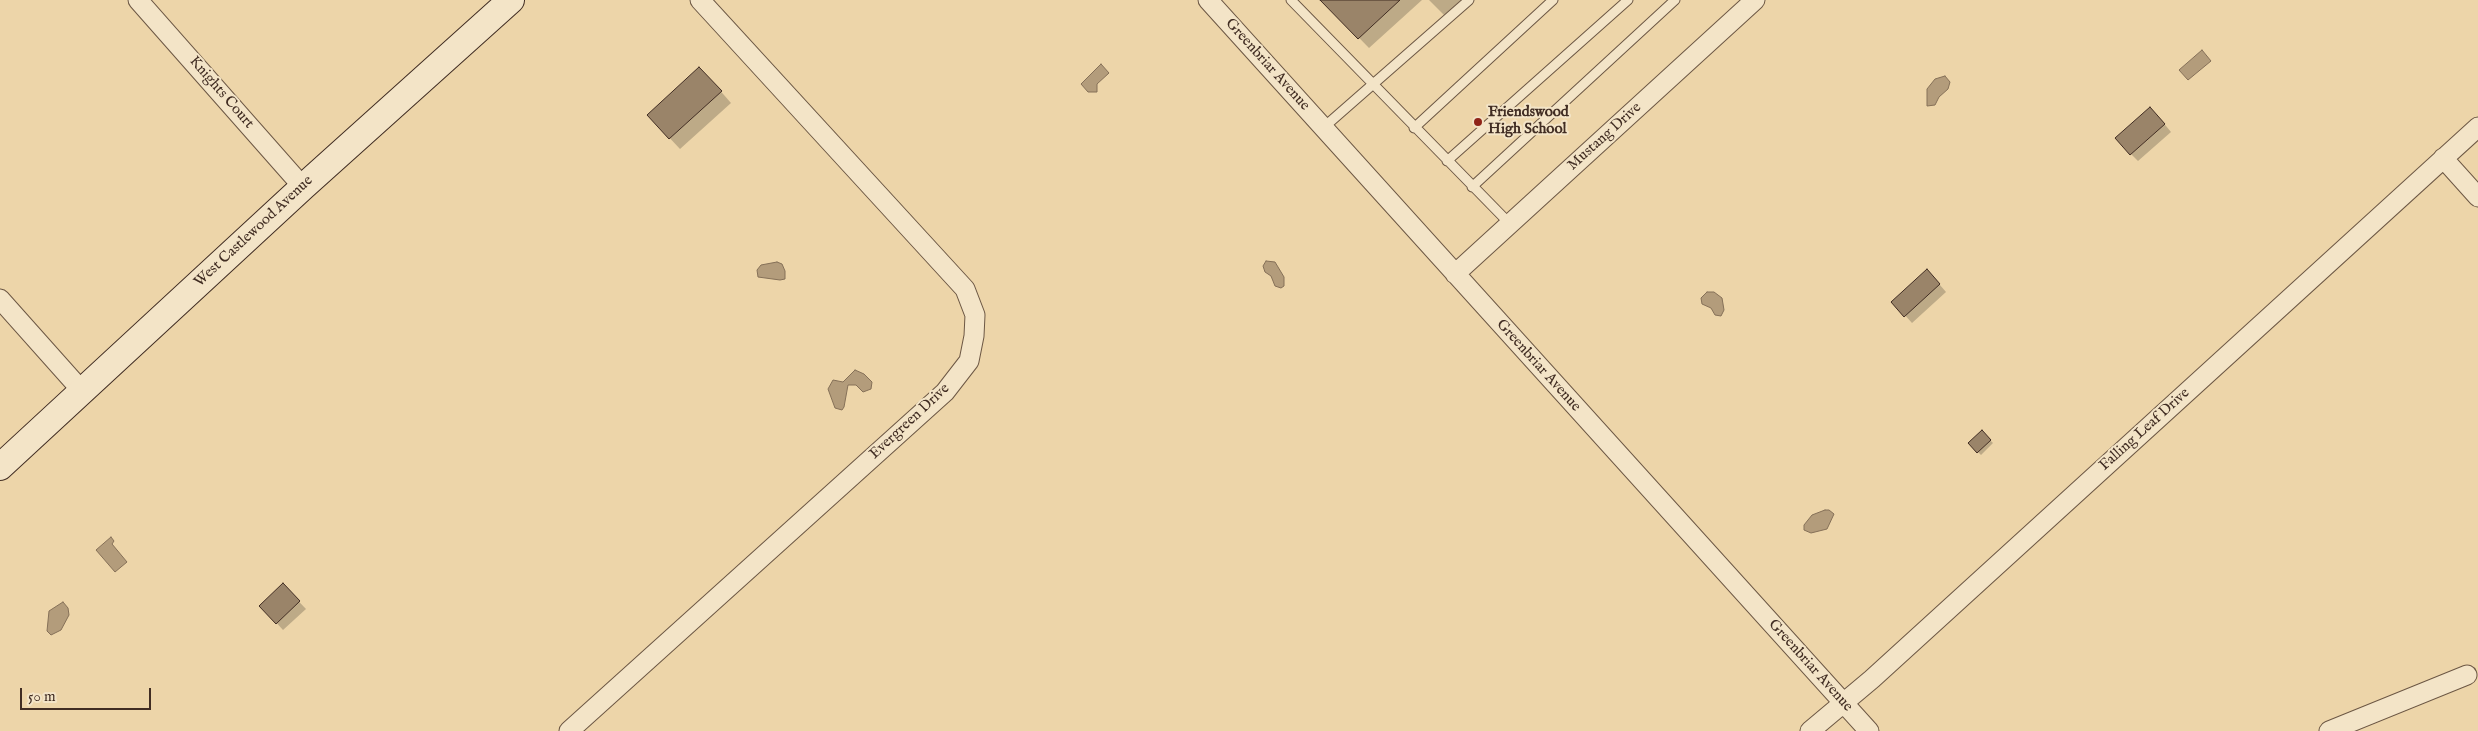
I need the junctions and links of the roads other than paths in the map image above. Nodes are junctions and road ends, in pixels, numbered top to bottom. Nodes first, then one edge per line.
1 (138, 0) edge
2 (511, 0) edge
3 (700, 0) edge
4 (1208, 0) edge
5 (1291, 0) edge
6 (1469, 0) edge
7 (1553, 0) edge
8 (1628, 0) edge
9 (1675, 0) edge
10 (1755, 0) edge
11 (1372, 86) junction
12 (2478, 127) edge
13 (1323, 128) junction
14 (1414, 128) junction
15 (2443, 158) junction
16 (1447, 161) junction
17 (1472, 186) junction
18 (303, 187) junction
19 (2478, 197) edge
20 (1510, 224) junction
21 (1455, 274) junction
22 (0, 299) edge
23 (82, 391) junction
24 (0, 467) edge
25 (2467, 675) dead end
26 (1843, 703) junction
27 (568, 731) edge
28 (1810, 731) edge
29 (1869, 731) edge
30 (2329, 731) edge

1 - 18 street, Knights Court
2 - 18 street, West Castlewood Avenue
3 - 27 street, Evergreen Drive
4 - 13 street, Greenbriar Avenue
5 - 11 lane
6 - 11 lane
7 - 14 lane
8 - 16 lane
9 - 17 lane
10 - 20 street, Mustang Drive
11 - 13 lane
11 - 14 lane
12 - 15 street, Falling Leaf Drive
13 - 21 street, Greenbriar Avenue
14 - 16 lane
15 - 19 street
15 - 26 street, Falling Leaf Drive
16 - 17 lane
17 - 20 lane
18 - 23 street, West Castlewood Avenue
20 - 21 street, Mustang Drive
21 - 26 street, Greenbriar Avenue
22 - 23 street
23 - 24 street, West Castlewood Avenue
25 - 30 street
26 - 28 street, Falling Leaf Drive
26 - 29 street, Greenbriar Avenue

